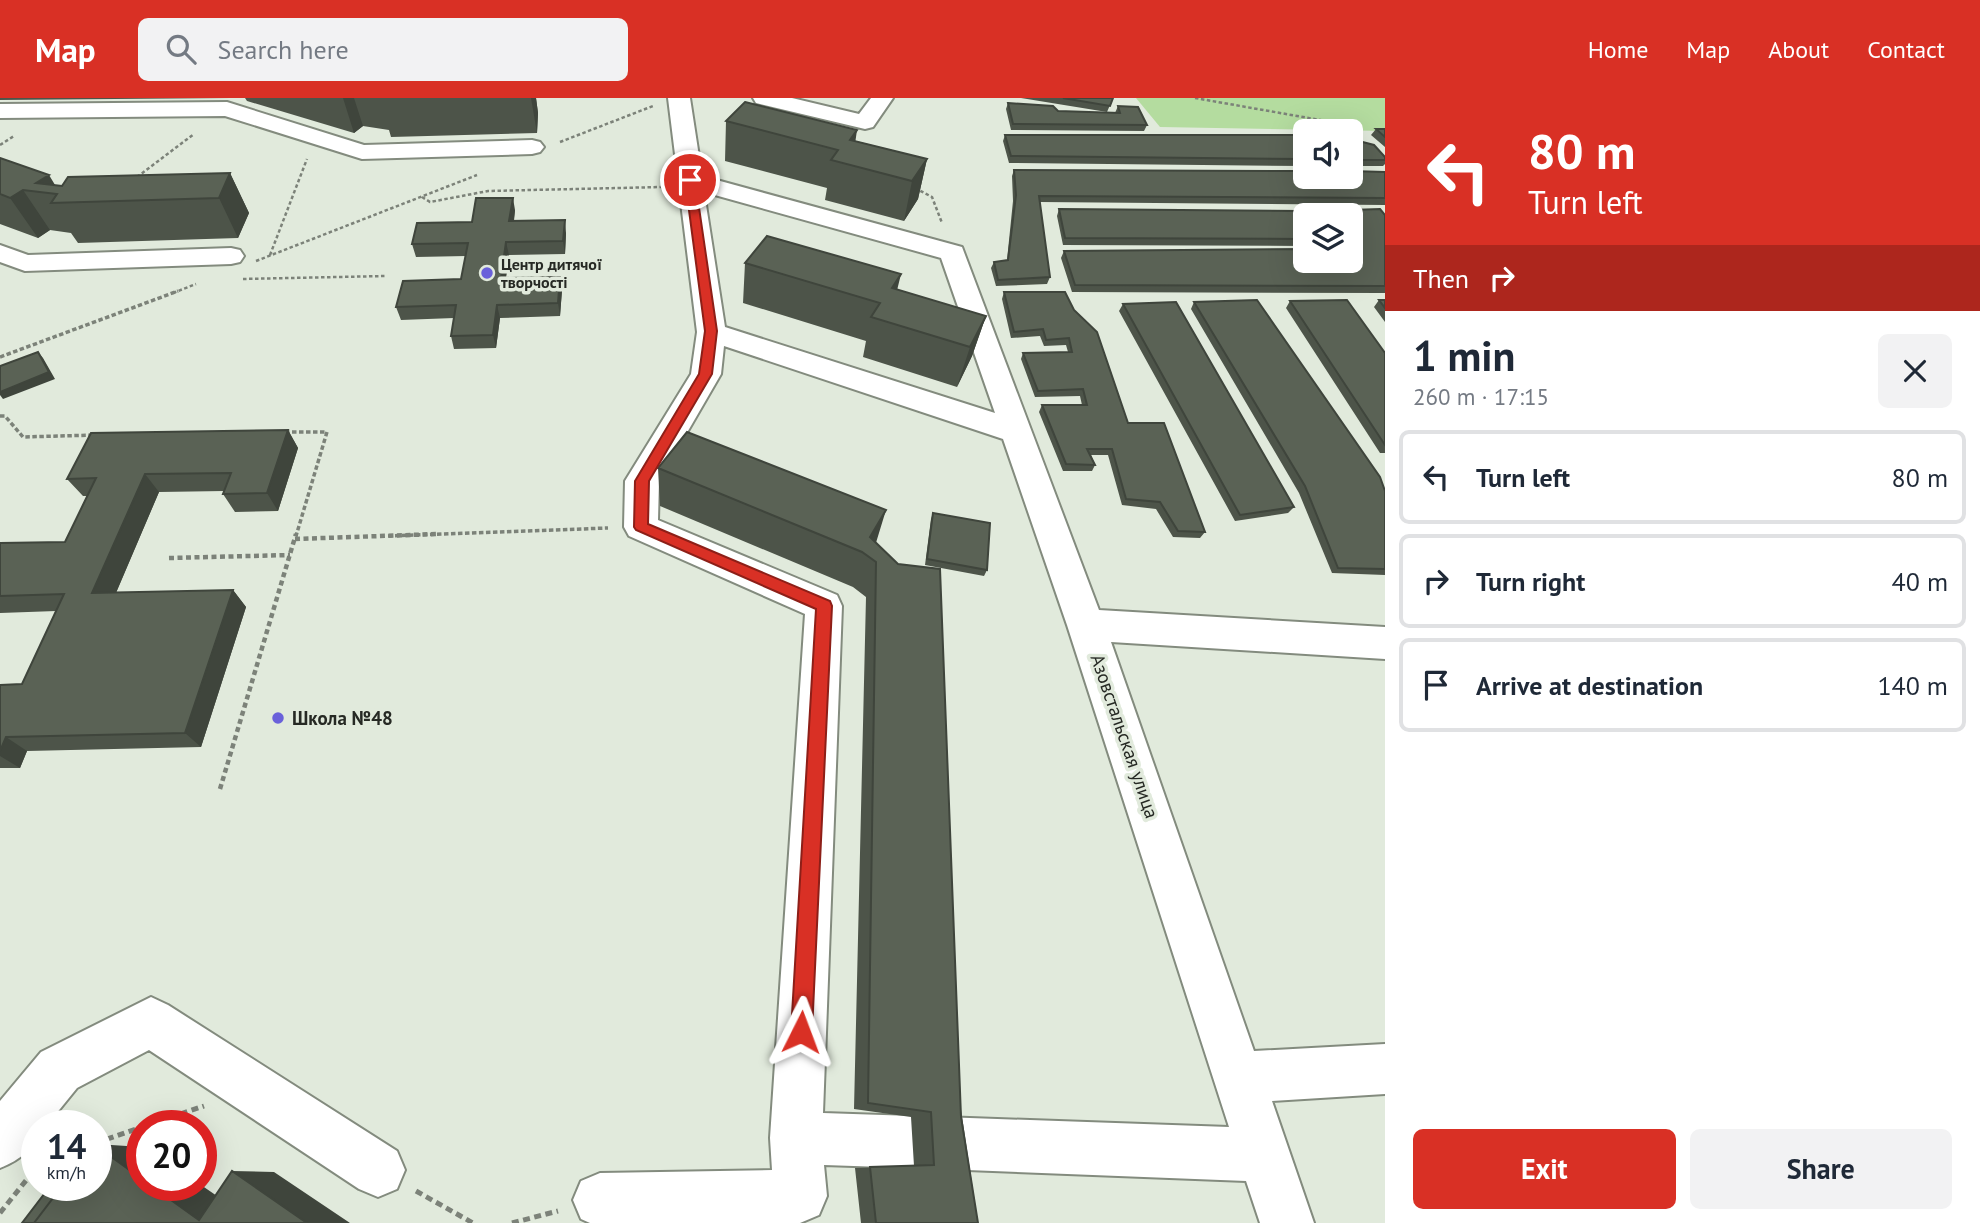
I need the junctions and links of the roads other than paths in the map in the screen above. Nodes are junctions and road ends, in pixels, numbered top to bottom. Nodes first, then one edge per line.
1 (764, 98) edge
2 (882, 98) edge
3 (670, 100) edge
4 (0, 111) edge
5 (540, 147) road end
6 (690, 180) junction
7 (0, 253) edge
8 (237, 267) road end
9 (711, 331) junction
10 (1018, 432) junction
11 (1086, 625) junction
12 (1385, 643) edge
13 (1385, 1069) edge
14 (1241, 1077) junction
15 (796, 1138) junction
16 (0, 1142) edge
17 (1266, 1155) junction
18 (378, 1170) road end
19 (600, 1200) dead end
20 (1287, 1223) edge

1 - 2 street
3 - 6 street
4 - 5 street
6 - 9 street
6 - 10 street, Азовстальская улица
7 - 8 street
9 - 10 street
9 - 15 street
10 - 11 street, Азовстальская улица
11 - 12 street
11 - 14 street, Азовстальская улица
13 - 14 street
14 - 17 street, Азовстальская улица
15 - 17 street
15 - 19 street
16 - 18 street
17 - 20 street, Азовстальская улица

